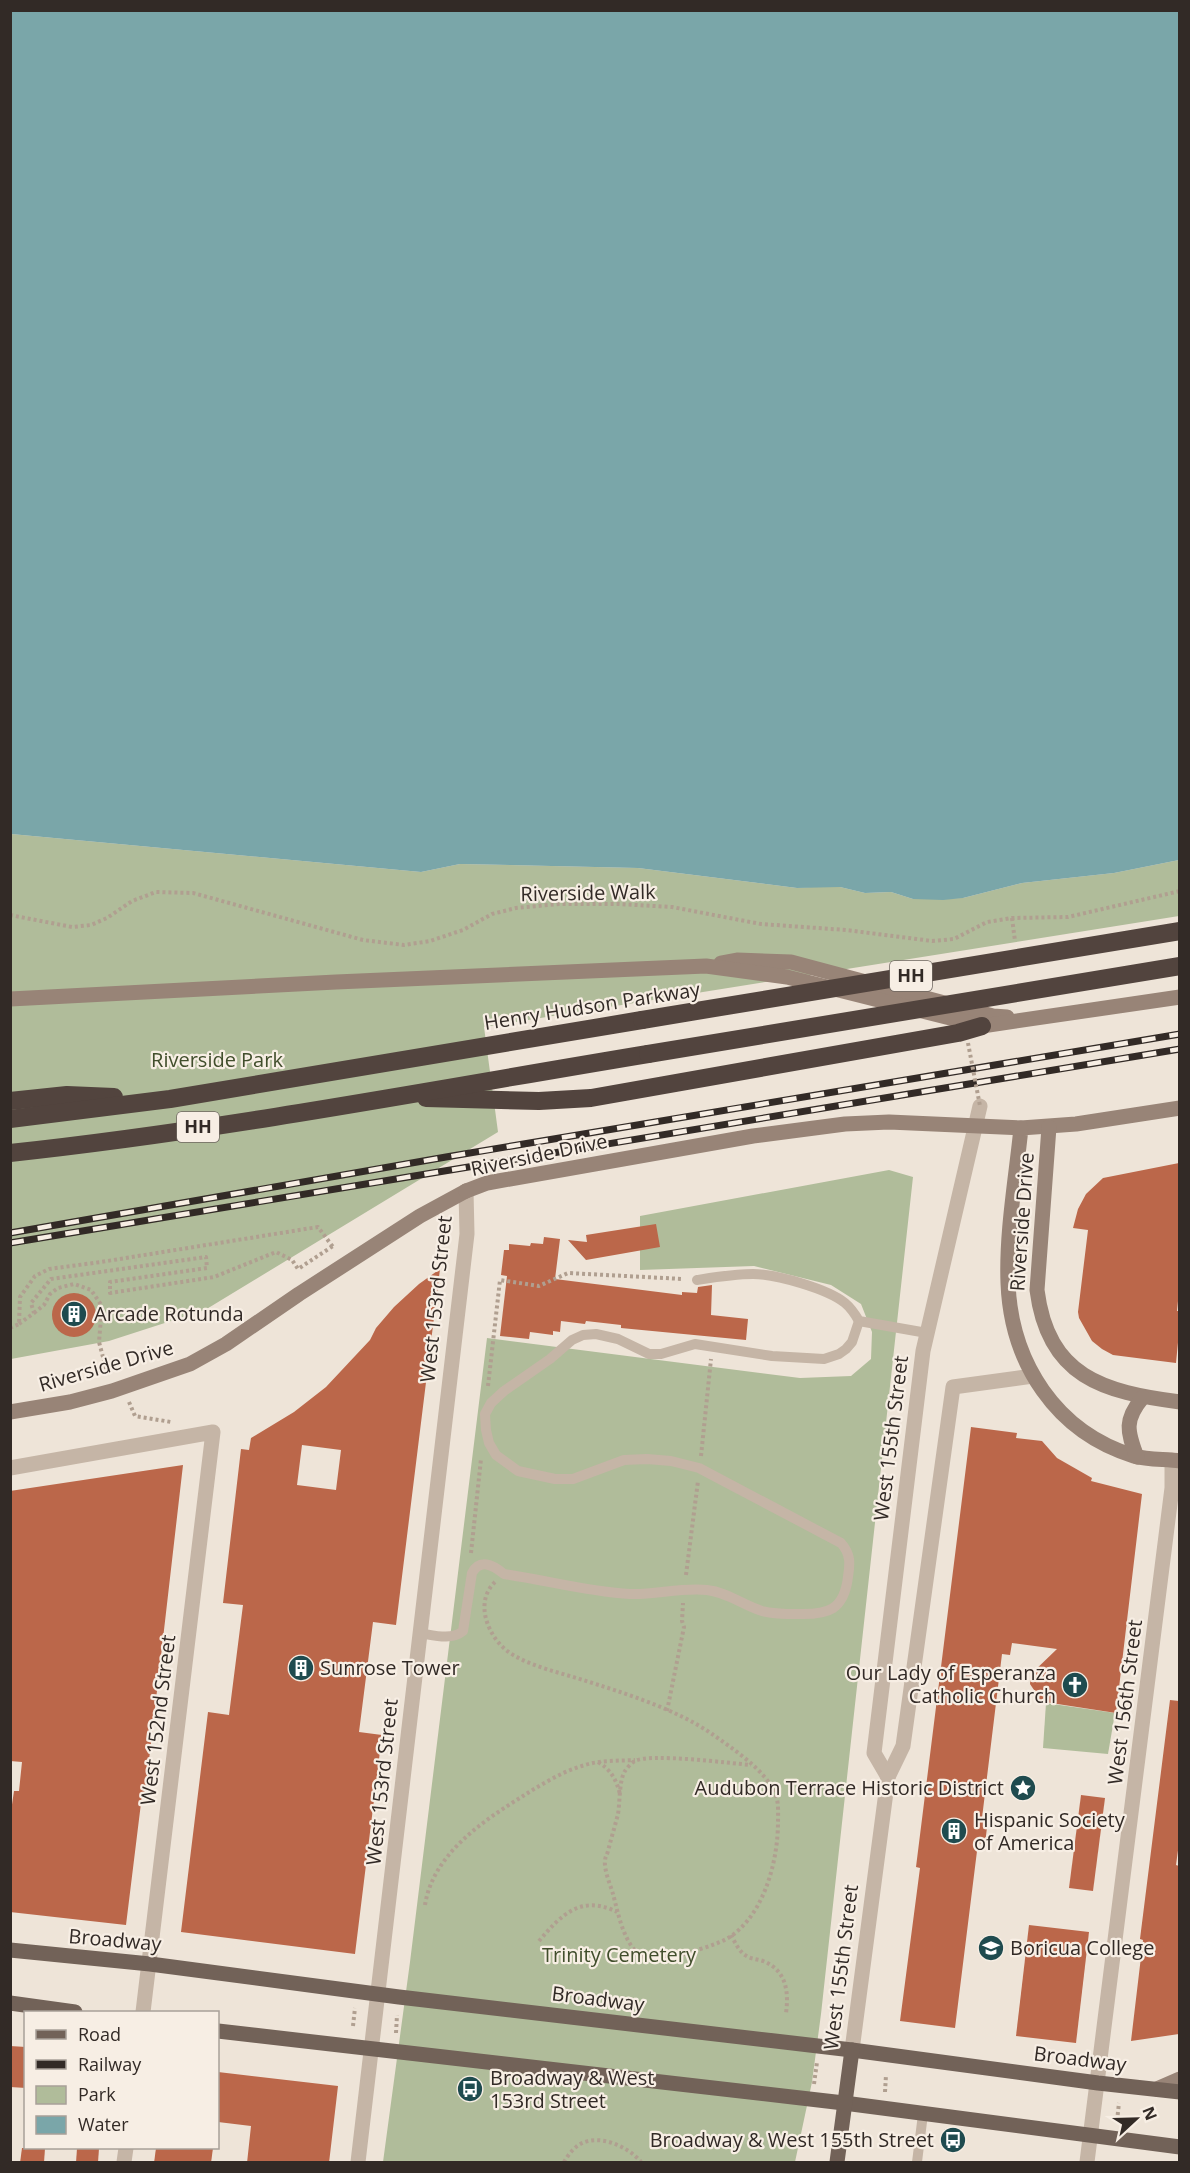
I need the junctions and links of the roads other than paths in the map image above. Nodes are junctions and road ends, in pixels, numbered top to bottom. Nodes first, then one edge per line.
1 (1179, 931) edge
2 (706, 966) junction
3 (1179, 966) edge
4 (1179, 998) edge
5 (10, 999) edge
6 (1027, 1019) junction
7 (981, 1026) junction
8 (385, 1097) junction
9 (170, 1099) junction
10 (10, 1101) edge
11 (980, 1106) road end
12 (1179, 1108) edge
13 (10, 1119) edge
14 (1049, 1127) junction
15 (1021, 1128) junction
16 (10, 1153) edge
17 (466, 1191) junction
18 (698, 1280) road end
19 (859, 1321) junction
20 (927, 1333) junction
21 (1033, 1376) junction
22 (1143, 1397) junction
23 (1179, 1402) edge
24 (10, 1412) edge
25 (1137, 1457) junction
26 (1176, 1460) edge
27 (10, 1467) edge
28 (419, 1633) junction
29 (888, 1777) junction
30 (10, 1950) edge
31 (150, 1964) junction
32 (380, 1994) junction
33 (10, 2003) edge
34 (62, 2011) edge
35 (143, 2011) edge
36 (219, 2031) edge
37 (373, 2049) junction
38 (852, 2050) junction
39 (1179, 2079) edge
40 (1098, 2083) junction
41 (1157, 2089) junction
42 (1179, 2092) edge
43 (844, 2103) junction
44 (923, 2114) junction
45 (1091, 2135) junction
46 (1179, 2147) edge
47 (358, 2163) edge
48 (837, 2163) edge
49 (917, 2163) edge
50 (1087, 2163) edge

1 - 9 highway, Henry Hudson Parkway / HH, bridge
2 - 5 main road
2 - 6 main road
2 - 7 main road
3 - 8 highway, HH, bridge
4 - 6 main road
6 - 7 main road
7 - 8 highway
8 - 16 highway, HH
9 - 10 highway
9 - 13 highway, Henry Hudson Parkway / HH
11 - 20 street, West 155th Street
12 - 14 main road
14 - 15 main road, Riverside Drive
14 - 22 main road, Riverside Drive
15 - 17 main road, Riverside Drive, bridge
15 - 21 main road, Riverside Drive
17 - 24 main road, Riverside Drive
17 - 28 street, West 153rd Street
18 - 19 lane
19 - 20 lane
19 - 28 lane
20 - 29 street, West 155th Street
21 - 25 main road, Riverside Drive
21 - 29 street, West 155th Street
22 - 23 main road, Riverside Drive
22 - 25 main road
25 - 26 main road, Riverside Drive
26 - 40 street, West 156th Street
27 - 31 street, West 152nd Street
28 - 32 street, West 153rd Street
29 - 38 street, West 155th Street
30 - 31 main road, Broadway
31 - 32 main road, Broadway
31 - 35 street, West 152nd Street
32 - 37 street, West 153rd Street
32 - 38 main road, Broadway
33 - 34 main road
36 - 37 main road
37 - 43 main road
37 - 47 street, West 153rd Street
38 - 40 main road, Broadway
38 - 43 main road, West 155th Street
39 - 41 main road
40 - 41 main road, Broadway
40 - 45 street, West 156th Street
41 - 42 main road, Broadway
43 - 44 main road
43 - 48 main road, West 155th Street
44 - 45 main road
44 - 49 lane
45 - 46 main road
45 - 50 street, West 156th Street

